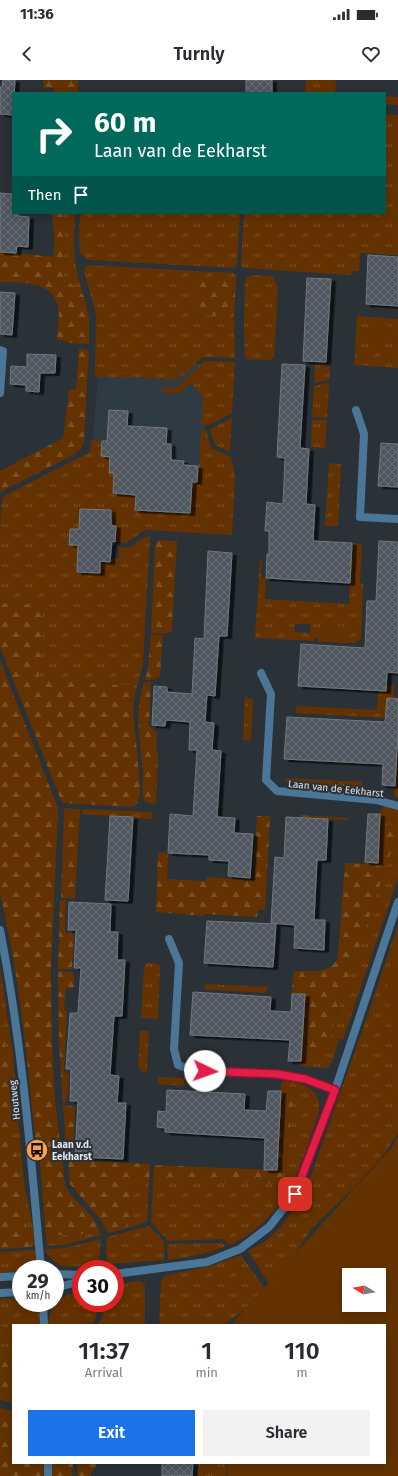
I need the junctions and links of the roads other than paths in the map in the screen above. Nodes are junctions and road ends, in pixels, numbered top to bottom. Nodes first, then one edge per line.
1 (0, 350) edge
2 (0, 393) edge
3 (356, 410) dead end
4 (398, 519) edge
5 (261, 673) dead end
6 (398, 806) edge
7 (398, 902) edge
8 (0, 930) edge
9 (169, 939) dead end
10 (335, 1090) junction
11 (40, 1260) edge
12 (124, 1273) edge
13 (12, 1276) edge
14 (0, 1277) edge
15 (12, 1292) edge
16 (0, 1293) edge
17 (43, 1312) edge
18 (44, 1324) edge
19 (48, 1464) edge
20 (48, 1476) edge

1 - 2 street
3 - 4 street
5 - 6 street, Laan van de Eekharst
7 - 10 street
8 - 11 street, Houtweg
9 - 10 street
10 - 12 street
13 - 14 street
15 - 16 street
17 - 18 street
19 - 20 street

